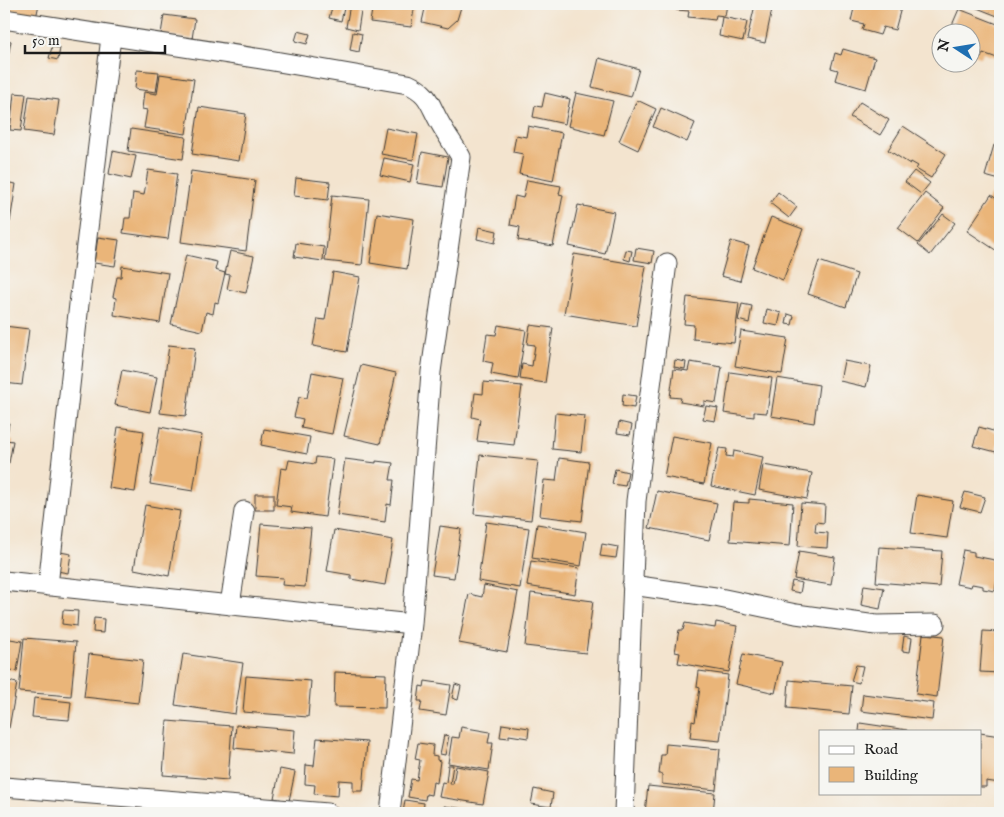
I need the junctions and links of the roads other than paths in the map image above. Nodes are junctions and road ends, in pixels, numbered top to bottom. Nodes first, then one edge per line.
1 (4, 20) edge
2 (111, 37) junction
3 (667, 263) dead end
4 (244, 511) dead end
5 (4, 581) edge
6 (632, 585) junction
7 (48, 586) junction
8 (230, 605) junction
9 (412, 624) junction
10 (935, 624) dead end
11 (4, 787) edge
12 (328, 813) edge
13 (390, 813) edge
14 (624, 813) edge

1 - 2 street
2 - 7 street
2 - 9 street
3 - 6 street
4 - 8 street
5 - 7 street
6 - 10 street
6 - 14 street
7 - 8 street
8 - 9 street
9 - 13 street
11 - 12 street

